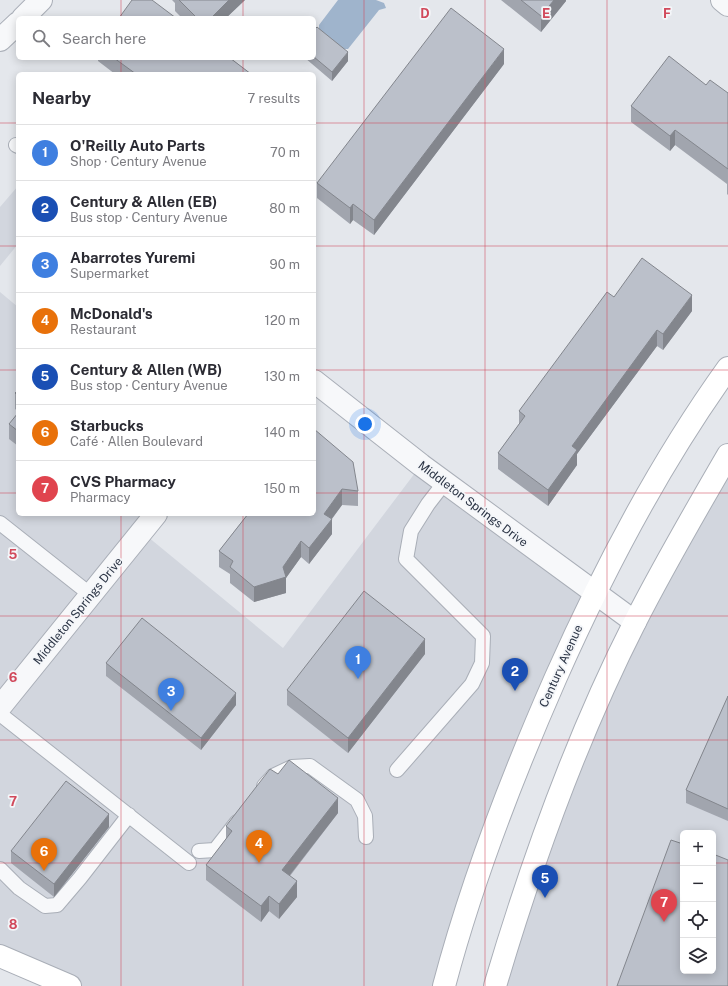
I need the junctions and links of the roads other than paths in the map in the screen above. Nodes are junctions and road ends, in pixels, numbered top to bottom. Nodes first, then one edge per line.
1 (41, 0) edge
2 (722, 0) edge
3 (728, 4) edge
4 (25, 16) edge
5 (16, 25) edge
6 (0, 40) edge
7 (728, 368) edge
8 (316, 383) edge
9 (728, 455) edge
10 (445, 482) junction
11 (154, 516) edge
12 (0, 523) edge
13 (594, 594) junction
14 (91, 595) junction
15 (635, 622) junction
16 (0, 707) edge
17 (0, 714) edge
18 (396, 770) dead end
19 (258, 794) edge
20 (244, 813) edge
21 (129, 815) junction
22 (366, 837) dead end
23 (199, 851) dead end
24 (189, 863) dead end
25 (0, 869) edge
26 (0, 956) edge
27 (446, 977) edge
28 (70, 986) edge
29 (434, 986) edge
30 (495, 986) edge

1 - 4 street
2 - 3 street
5 - 6 street
7 - 13 main road, Century Avenue
8 - 10 street, Middleton Springs Drive
9 - 15 main road
10 - 13 street, Middleton Springs Drive
10 - 18 lane
11 - 14 street, Middleton Springs Drive
12 - 14 lane
13 - 15 street, Middleton Springs Drive
13 - 27 main road, Century Avenue
14 - 16 street, Middleton Springs Drive
15 - 30 main road
17 - 21 lane
19 - 22 lane
20 - 23 lane
21 - 24 lane
21 - 25 lane
26 - 28 main road
27 - 29 main road

